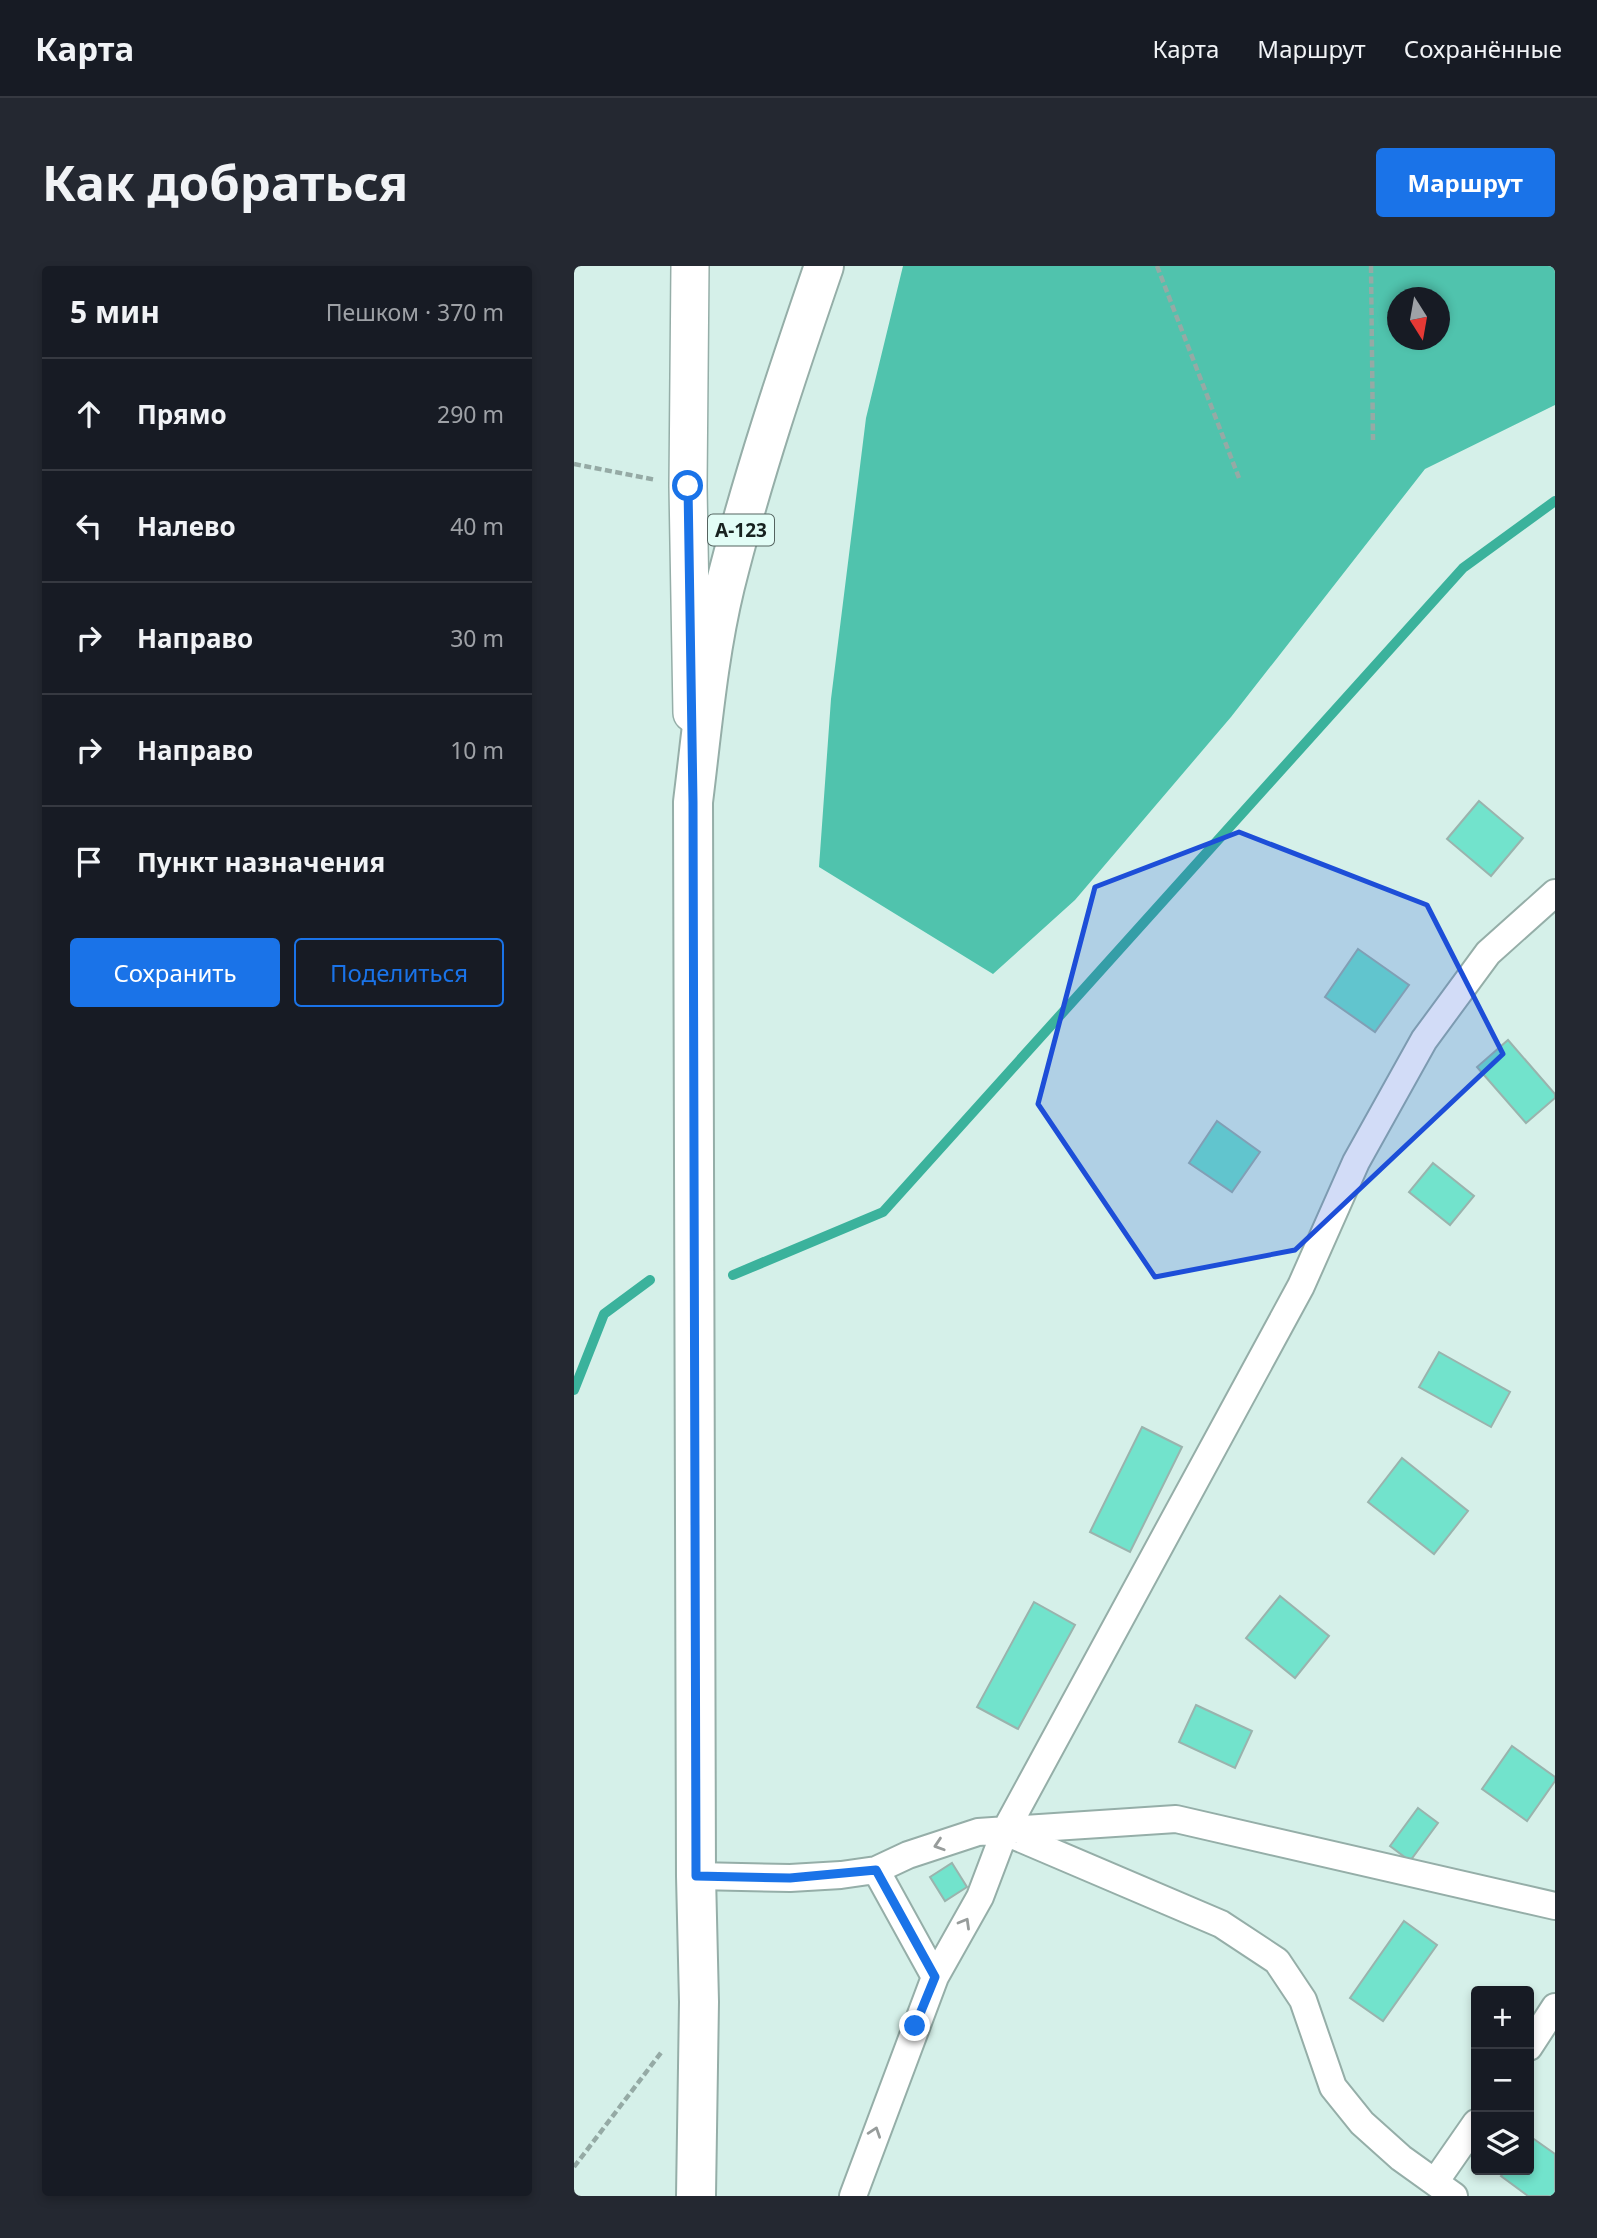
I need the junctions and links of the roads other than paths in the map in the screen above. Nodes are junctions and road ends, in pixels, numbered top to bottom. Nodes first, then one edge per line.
1 (690, 266) edge
2 (824, 266) edge
3 (693, 802) junction
4 (1555, 893) edge
5 (1005, 1831) junction
6 (876, 1870) junction
7 (696, 1876) junction
8 (1555, 1906) edge
9 (935, 1977) junction
10 (1555, 2007) edge
11 (1534, 2039) edge
12 (1471, 2134) edge
13 (1445, 2189) edge
14 (696, 2196) edge
15 (853, 2196) edge

1 - 3 main road
2 - 3 main road, А-123
3 - 7 main road, А-123
4 - 5 street
5 -> 6 street
5 - 8 street
9 -> 5 street
5 - 13 street
6 - 7 street
6 - 9 street
7 - 14 main road, А-123
15 -> 9 street
10 - 11 street
12 - 13 street

